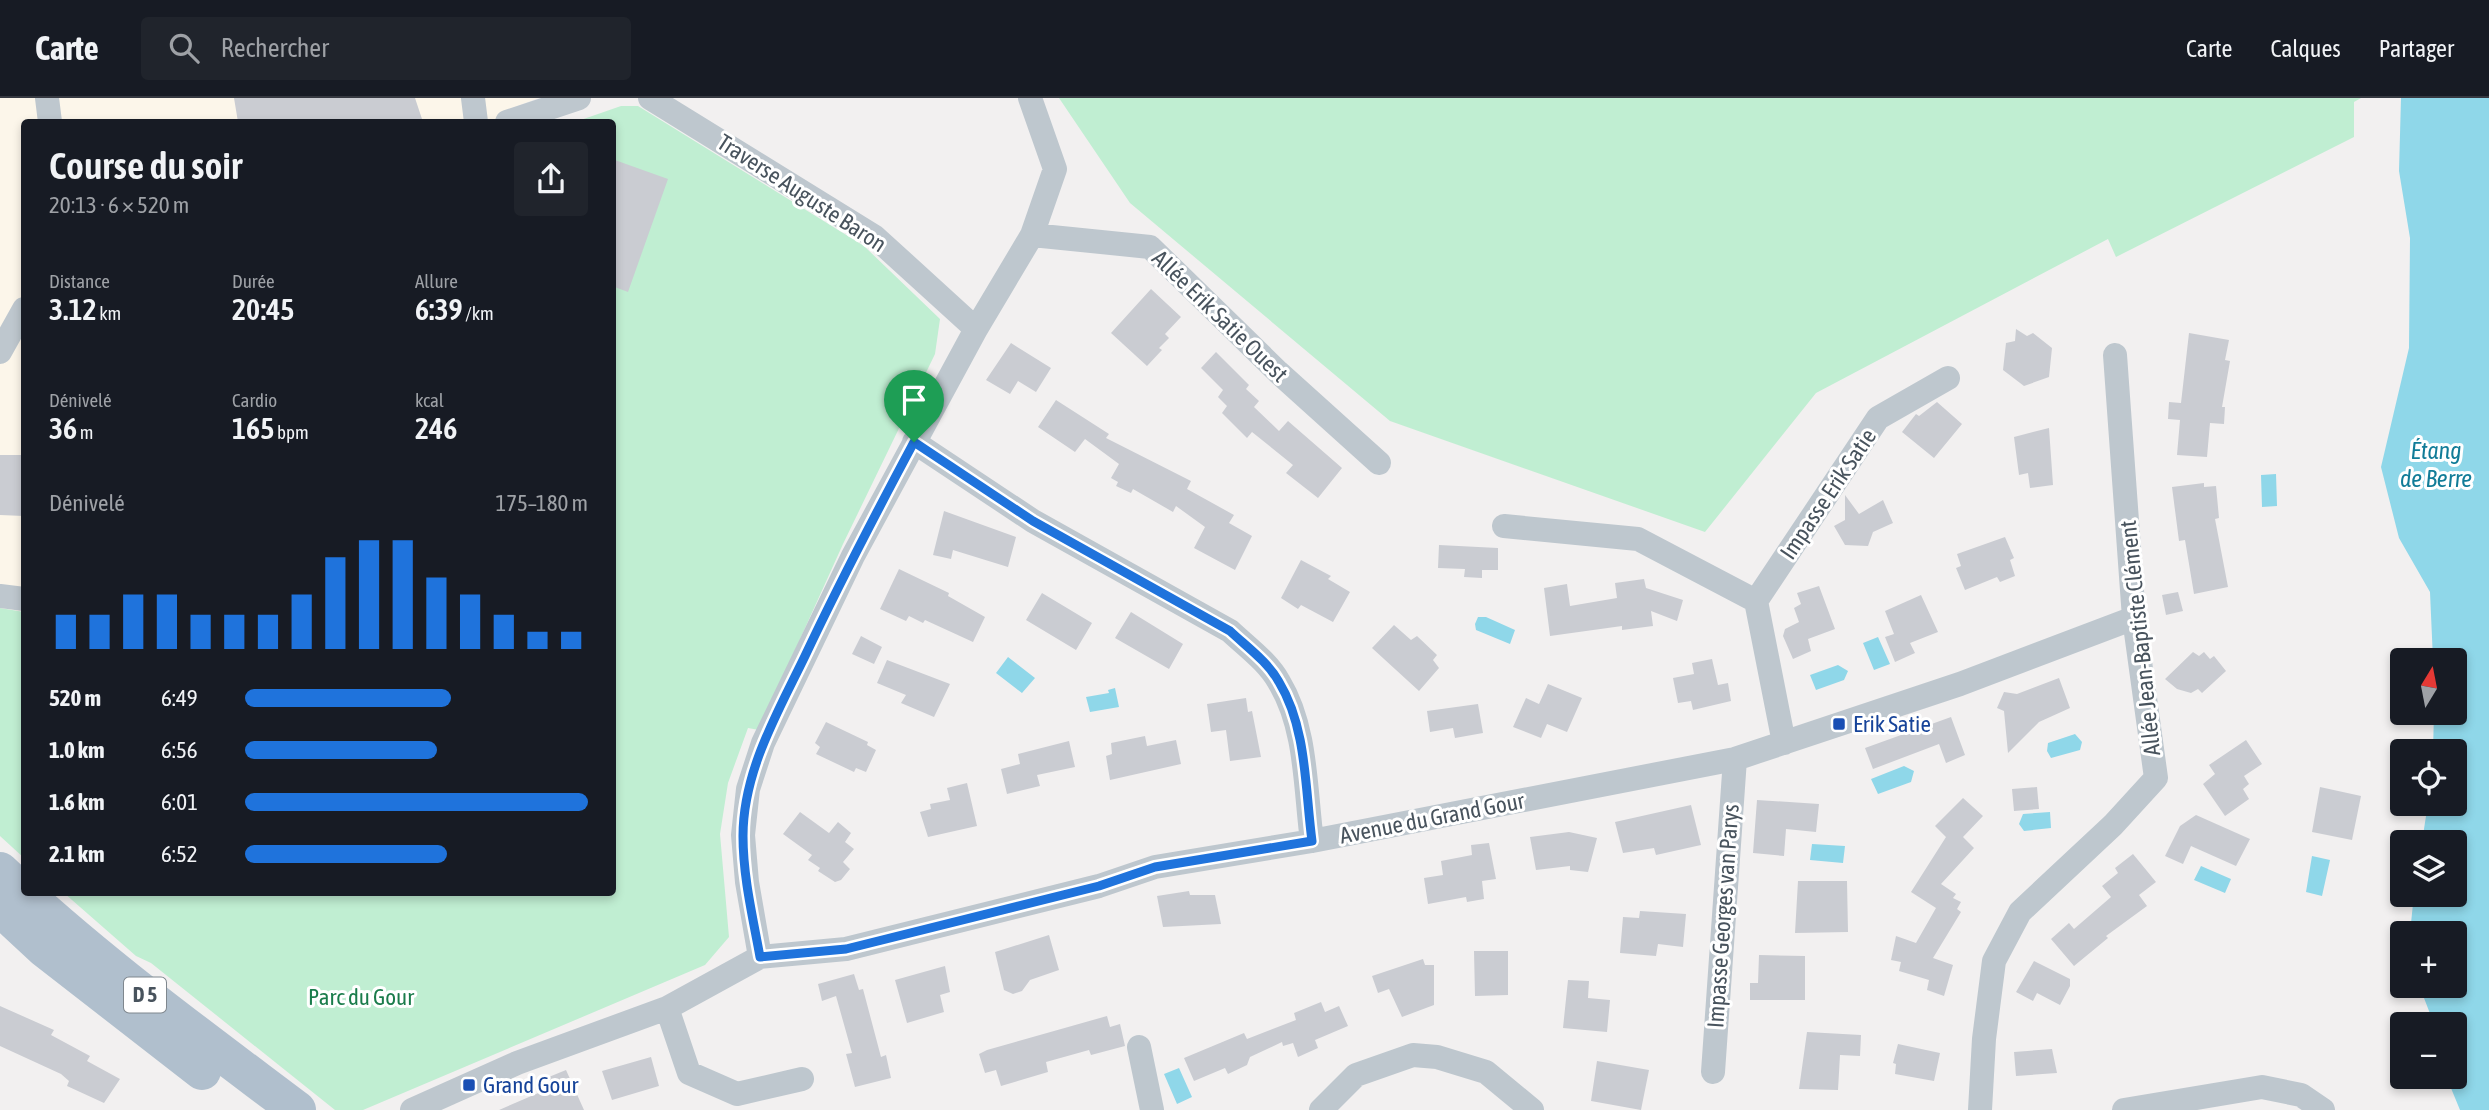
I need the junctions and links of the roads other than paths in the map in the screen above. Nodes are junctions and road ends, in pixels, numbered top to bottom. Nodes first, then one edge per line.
1 (47, 98) edge
2 (473, 98) edge
3 (579, 98) edge
4 (650, 98) edge
5 (1030, 98) edge
6 (50, 119) edge
7 (476, 119) edge
8 (516, 119) edge
9 (1032, 234) junction
10 (21, 314) edge
11 (976, 328) junction
12 (0, 352) edge
13 (2115, 355) dead end
14 (1948, 378) dead end
15 (914, 442) junction
16 (1379, 463) dead end
17 (1504, 526) dead end
18 (0, 596) edge
19 (21, 599) edge
20 (1756, 601) junction
21 (2134, 618) junction
22 (1784, 743) junction
23 (1735, 759) junction
24 (1312, 841) junction
25 (0, 871) edge
26 (21, 891) edge
27 (26, 896) edge
28 (0, 907) edge
29 (760, 957) junction
30 (667, 1008) junction
31 (1139, 1047) dead end
32 (1713, 1072) dead end
33 (802, 1079) dead end
34 (253, 1110) edge
35 (297, 1110) edge
36 (412, 1110) edge
37 (1152, 1110) edge
38 (1321, 1110) edge
39 (1532, 1110) edge
40 (1980, 1110) edge
41 (2124, 1110) edge
42 (2323, 1110) edge

1 - 6 street
2 - 7 street
3 - 8 street
4 - 11 street, Traverse Auguste Baron
5 - 9 street
9 - 11 street
9 - 16 street, Allée Erik Satie Ouest
10 - 12 street
11 - 15 street
13 - 21 street, Allée Jean-Baptiste Clément
14 - 20 street, Impasse Erik Satie
15 - 24 street
15 - 29 street
17 - 20 street
18 - 19 street
20 - 22 street
21 - 22 street, Avenue du Grand Gour
21 - 40 street, Allée Jean-Baptiste Clément
22 - 23 street, Avenue du Grand Gour
23 - 24 street, Avenue du Grand Gour
23 - 32 street, Impasse Georges van Parys
24 - 29 street, Avenue du Grand Gour
25 - 26 main road, D 5
27 - 35 main road, D 5
28 - 34 main road, D 5
29 - 30 street, Avenue du Grand Gour
30 - 33 street
30 - 36 street, Avenue du Grand Gour
31 - 37 street
38 - 39 street
41 - 42 street

